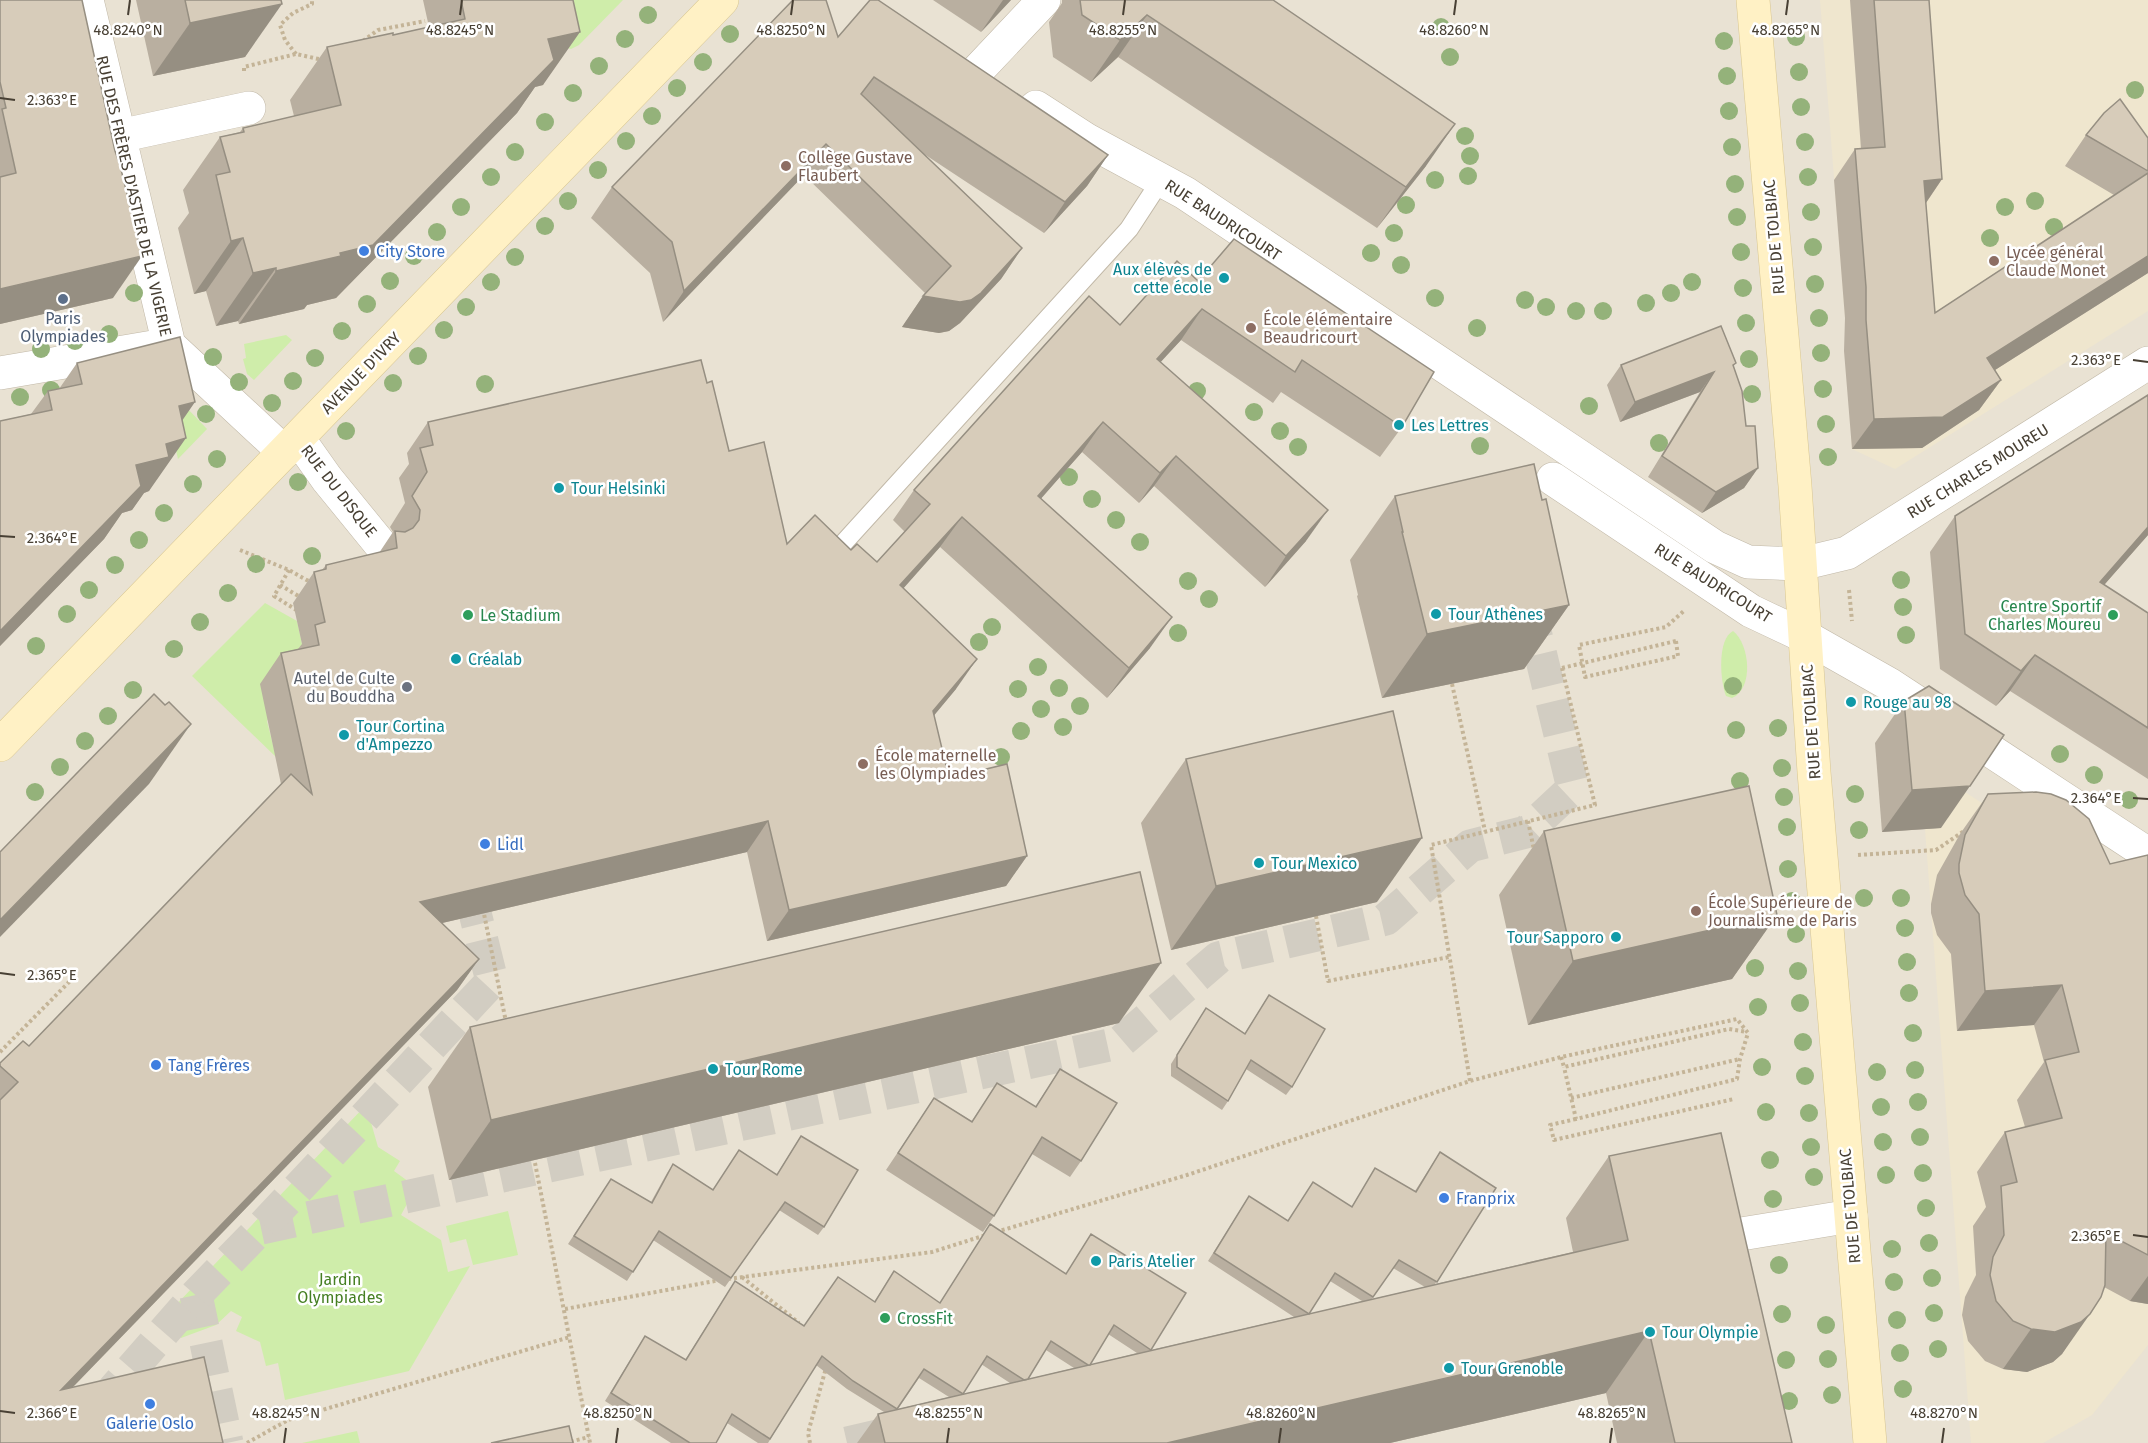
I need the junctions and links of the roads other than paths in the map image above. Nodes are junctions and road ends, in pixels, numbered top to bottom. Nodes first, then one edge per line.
1 (87, 0) edge
2 (722, 0) edge
3 (1044, 0) edge
4 (1753, 0) edge
5 (950, 51) edge
6 (978, 70) junction
7 (249, 108) road end
8 (119, 136) junction
9 (1161, 180) junction
10 (169, 345) junction
11 (2148, 363) edge
12 (0, 374) edge
13 (291, 445) junction
14 (1567, 448) junction
15 (1553, 479) junction
16 (1540, 509) edge
17 (380, 544) dead end
18 (839, 549) edge
19 (1801, 564) junction
20 (1806, 636) junction
21 (0, 746) edge
22 (2148, 854) edge
23 (1851, 1216) junction
24 (1735, 1235) edge
25 (1870, 1443) edge

1 - 8 street, RUE DES FRÈRES D'ASTIER DE LA VIGERIE
2 - 13 main road, AVENUE D'IVRY
3 - 6 street
4 - 19 main road, RUE DE TOLBIAC
5 - 6 street, RUE BAUDRICOURT
6 - 9 street, RUE BAUDRICOURT
7 - 8 street
8 - 10 street, RUE DES FRÈRES D'ASTIER DE LA VIGERIE
9 - 14 street, RUE BAUDRICOURT
9 - 18 lane
10 - 12 street
10 - 13 street, RUE DES FRÈRES D'ASTIER DE LA VIGERIE
11 - 19 street, RUE CHARLES MOUREU
13 - 17 street, RUE DU DISQUE
13 - 21 main road, AVENUE D'IVRY
14 - 15 street
14 - 19 street, RUE BAUDRICOURT
15 - 16 street
15 - 20 street, RUE BAUDRICOURT
19 - 20 main road, RUE DE TOLBIAC
20 - 22 street, RUE BAUDRICOURT
20 - 23 main road, RUE DE TOLBIAC
23 - 24 street
23 - 25 main road, RUE DE TOLBIAC

